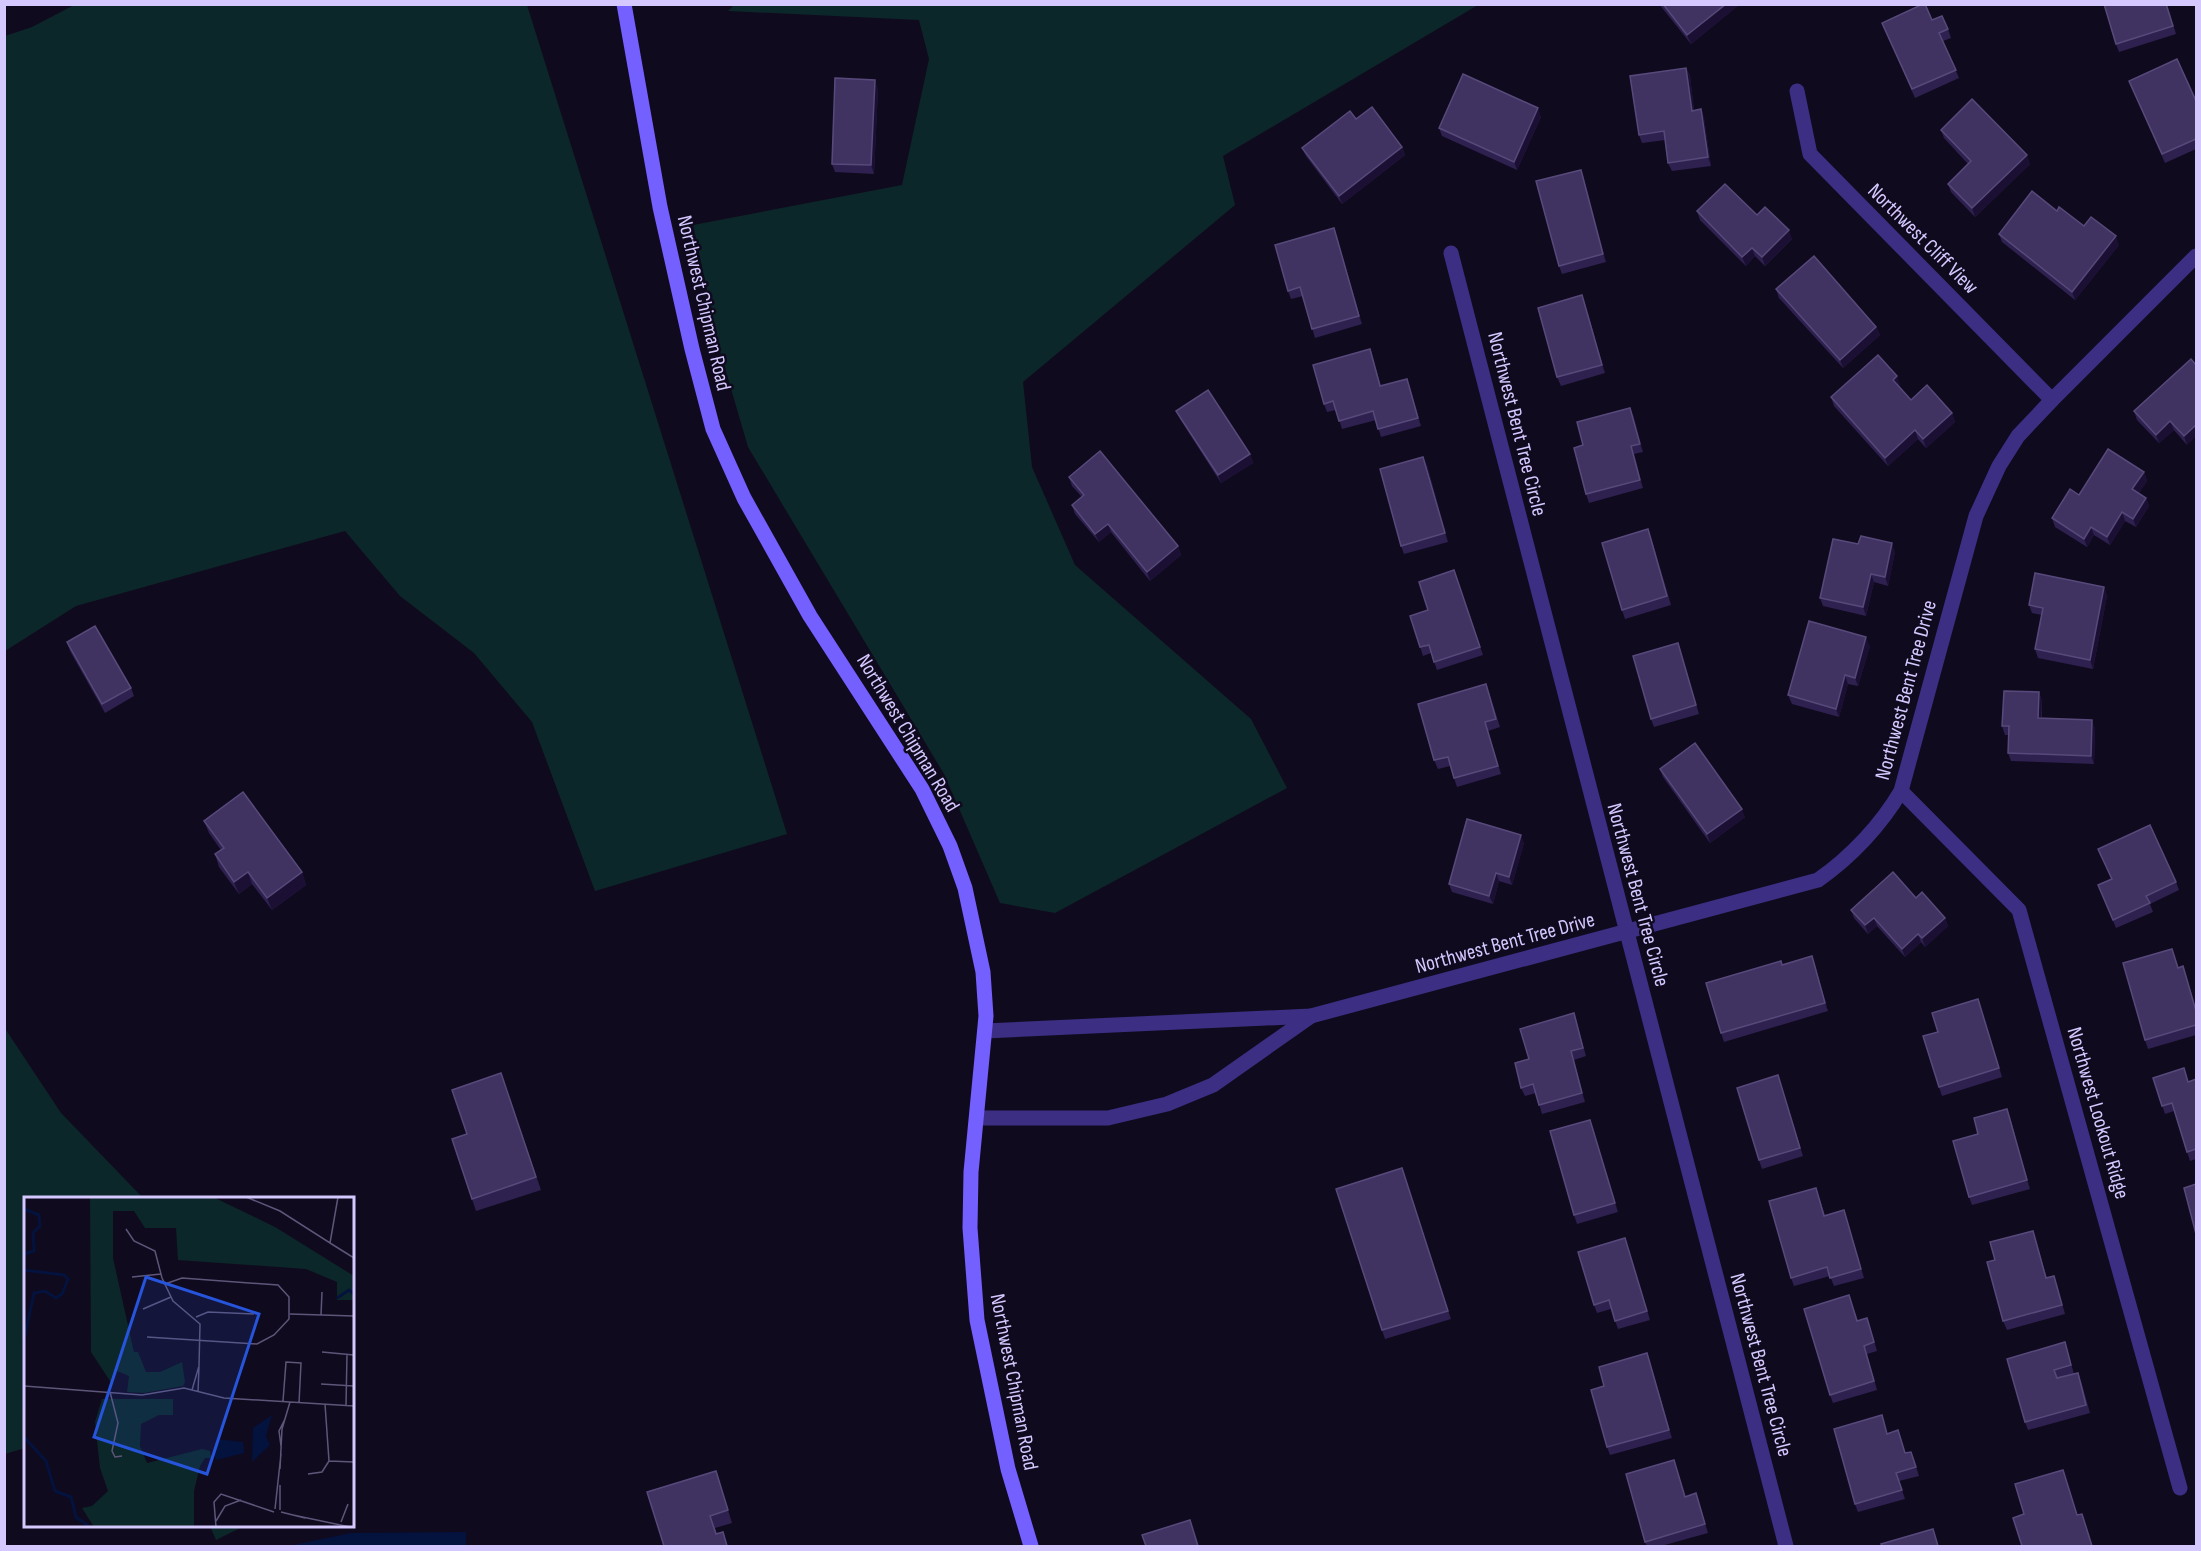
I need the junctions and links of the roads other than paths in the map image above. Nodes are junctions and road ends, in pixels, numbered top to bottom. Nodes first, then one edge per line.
1 (624, 4) edge
2 (1797, 91) dead end
3 (1451, 253) dead end
4 (2195, 261) edge
5 (2052, 400) junction
6 (1902, 791) junction
7 (1626, 933) junction
8 (1311, 1017) junction
9 (985, 1031) junction
10 (978, 1118) junction
11 (2180, 1488) dead end
12 (1030, 1546) edge
13 (1786, 1546) edge

1 - 9 main road, Northwest Chipman Road
2 - 5 street, Northwest Cliff View
3 - 7 street, Northwest Bent Tree Circle
4 - 5 street, Northwest Bent Tree Drive
5 - 6 street, Northwest Bent Tree Drive
6 - 7 street, Northwest Bent Tree Drive
6 - 11 street, Northwest Lookout Ridge
7 - 8 street, Northwest Bent Tree Drive
7 - 13 street, Northwest Bent Tree Circle
8 - 9 street, Northwest Bent Tree Drive
8 - 10 street, Northwest Bent Tree Drive
9 - 10 main road, Northwest Chipman Road
10 - 12 main road, Northwest Chipman Road

